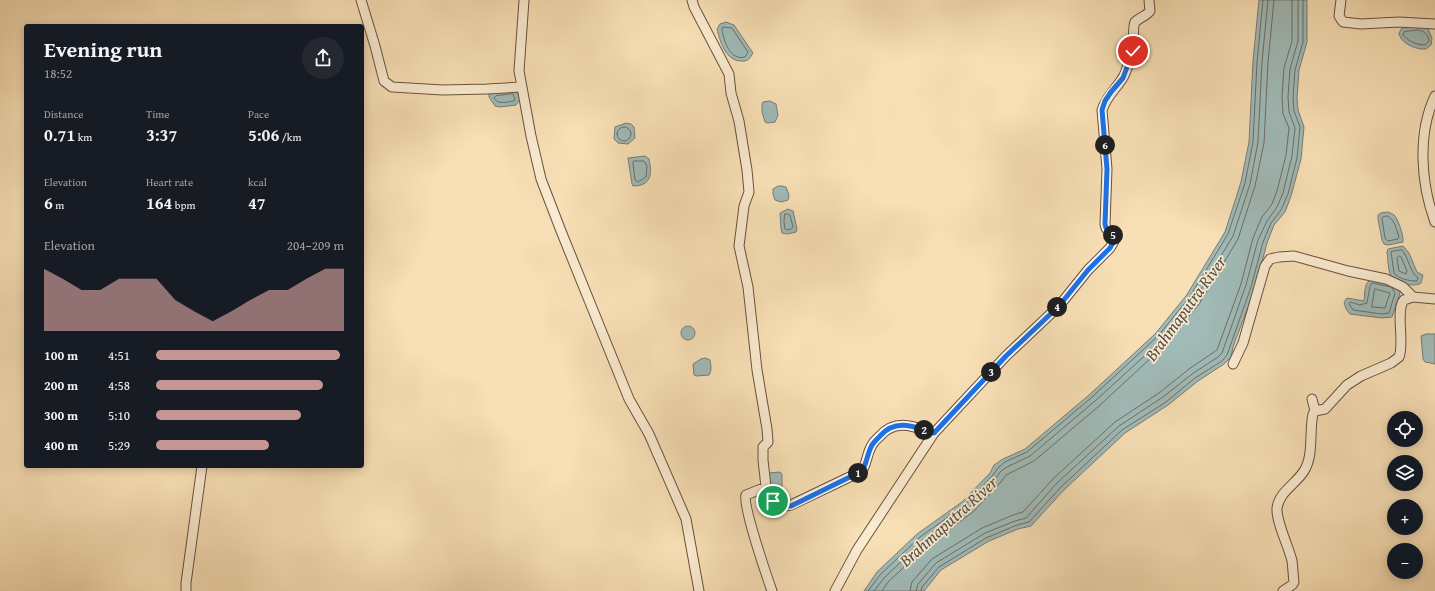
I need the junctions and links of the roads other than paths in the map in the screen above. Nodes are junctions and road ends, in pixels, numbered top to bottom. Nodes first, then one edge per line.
1 (361, 0) edge
2 (524, 0) edge
3 (692, 0) edge
4 (1149, 0) edge
5 (1341, 0) edge
6 (1435, 24) edge
7 (521, 87) junction
8 (1435, 96) edge
9 (1435, 222) edge
10 (1413, 298) junction
11 (1435, 299) edge
12 (1233, 364) dead end
13 (1312, 399) dead end
14 (1315, 412) junction
15 (934, 433) junction
16 (202, 468) edge
17 (766, 487) junction
18 (186, 591) edge
19 (699, 591) edge
20 (772, 591) edge
21 (835, 591) edge
22 (1283, 591) edge

1 - 7 street
2 - 7 street
3 - 17 street
4 - 15 street
5 - 6 street
7 - 19 street
8 - 9 street
10 - 11 street
10 - 12 street
10 - 14 street
13 - 14 street
14 - 22 street
15 - 17 street
15 - 21 street
16 - 18 street
17 - 20 street

